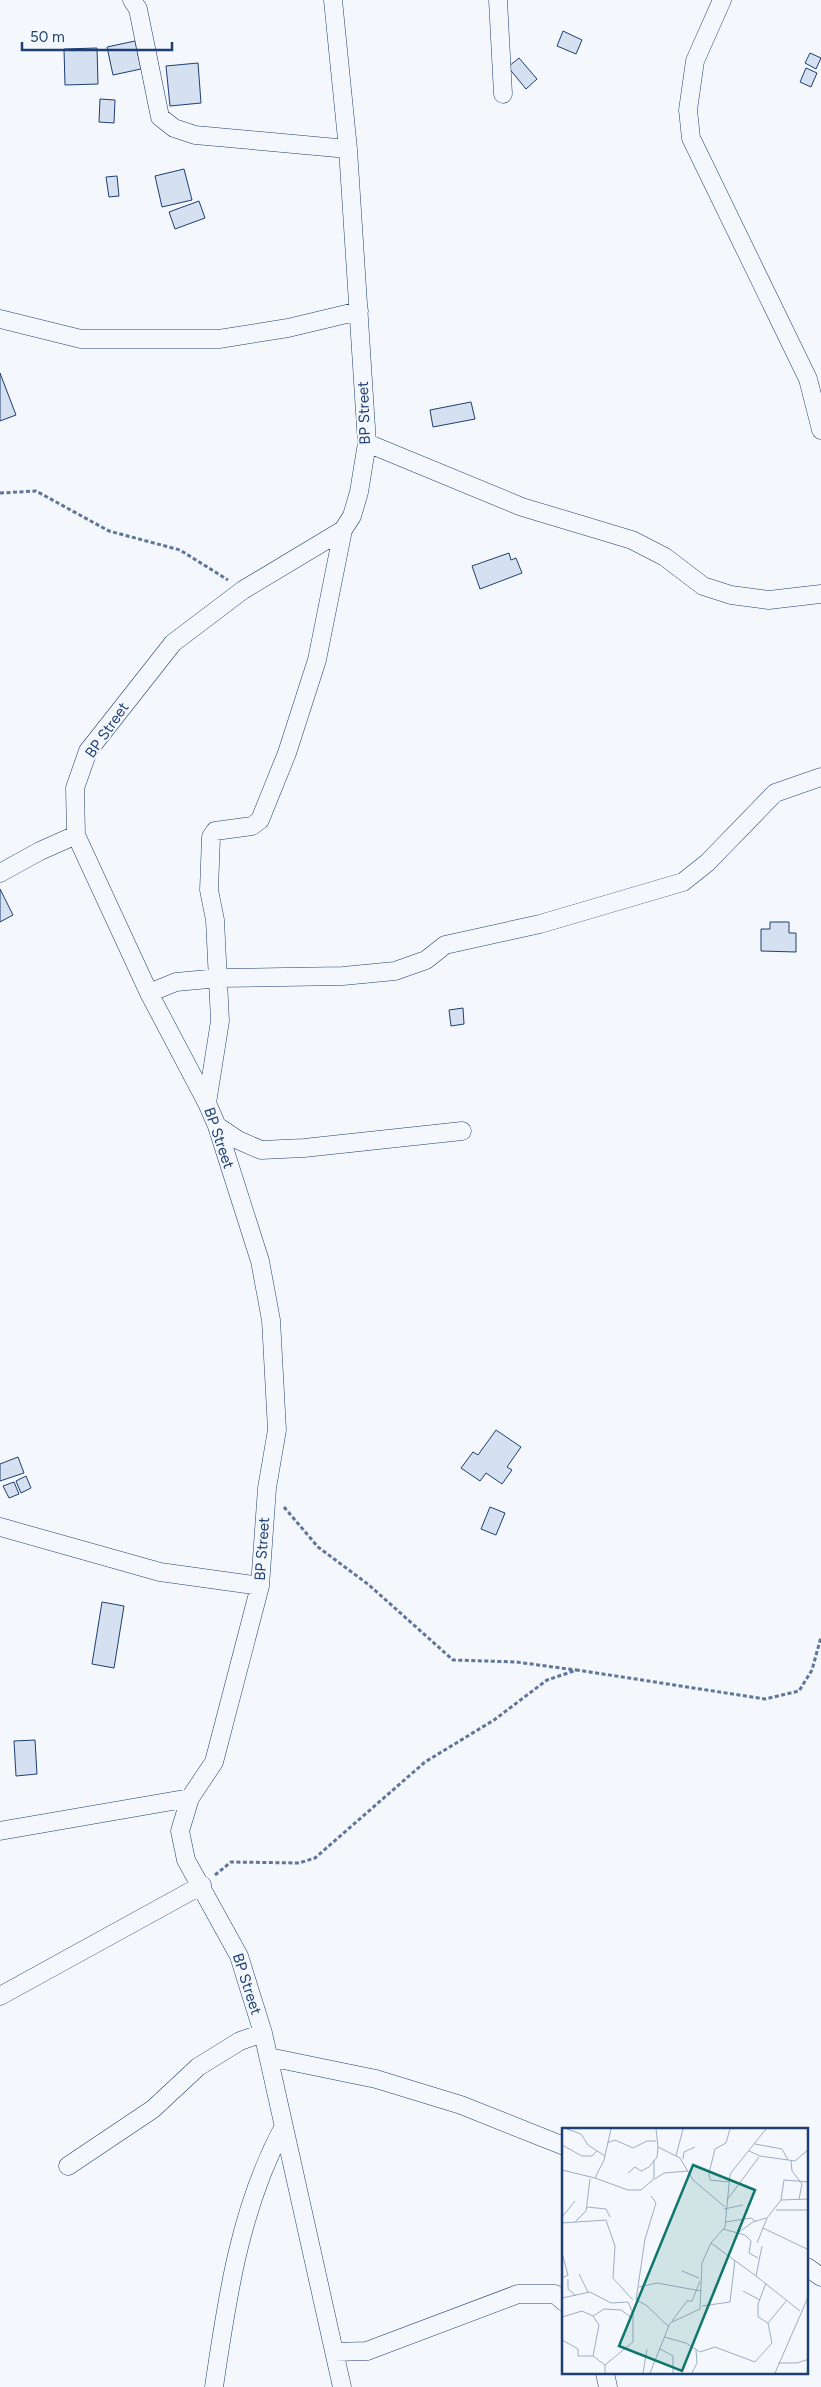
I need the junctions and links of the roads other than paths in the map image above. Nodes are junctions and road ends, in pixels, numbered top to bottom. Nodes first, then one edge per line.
1 (132, 0) edge
2 (333, 0) edge
3 (498, 0) edge
4 (722, 0) edge
5 (503, 94) dead end
6 (348, 148) junction
7 (358, 311) junction
8 (0, 319) edge
9 (815, 380) edge
10 (821, 430) edge
11 (367, 443) junction
12 (343, 530) junction
13 (821, 594) edge
14 (821, 777) edge
15 (76, 835) junction
16 (0, 873) edge
17 (219, 978) junction
18 (149, 992) junction
19 (207, 1103) junction
20 (216, 1126) junction
21 (462, 1130) dead end
22 (0, 1527) edge
23 (260, 1586) junction
24 (190, 1798) junction
25 (0, 1831) edge
26 (202, 1885) junction
27 (0, 1996) edge
28 (263, 2033) junction
29 (269, 2057) junction
30 (283, 2128) junction
31 (562, 2145) edge
32 (68, 2166) dead end
33 (808, 2268) edge
34 (821, 2277) edge
35 (562, 2300) edge
36 (335, 2352) junction
37 (605, 2374) edge
38 (214, 2387) edge
39 (342, 2387) edge
40 (608, 2387) edge

1 - 6 street
2 - 6 street, BP Street
3 - 5 street
4 - 9 street
6 - 7 street, BP Street
7 - 8 street
7 - 11 street, BP Street
9 - 10 street
11 - 12 street, BP Street
11 - 13 street
12 - 15 street, BP Street
12 - 17 street
14 - 17 street
15 - 16 street
15 - 18 street, BP Street
17 - 18 street
17 - 19 street
18 - 19 street, BP Street
19 - 20 street, BP Street
20 - 21 street
20 - 23 street, BP Street
22 - 23 street
23 - 24 street, BP Street
24 - 25 street
24 - 26 street, BP Street
26 - 27 street
26 - 28 street, BP Street
28 - 29 street, BP Street
28 - 32 street
29 - 30 street, BP Street
29 - 31 street
30 - 36 street, BP Street
30 - 38 street
33 - 34 street
35 - 36 street
36 - 39 street, BP Street
37 - 40 street

